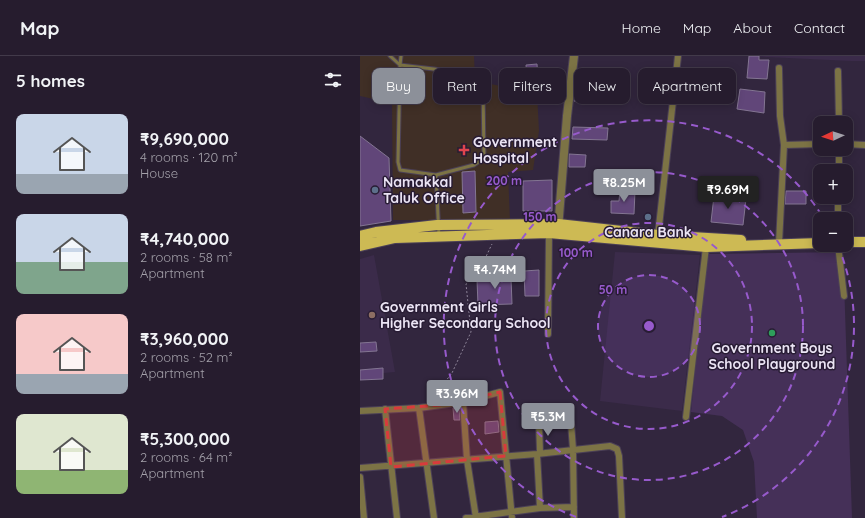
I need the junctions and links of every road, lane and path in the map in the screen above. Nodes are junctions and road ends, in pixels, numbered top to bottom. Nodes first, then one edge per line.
1 (390, 56) edge
2 (401, 56) edge
3 (574, 56) edge
4 (678, 56) edge
5 (400, 65) junction
6 (779, 68) dead end
7 (838, 71) dead end
8 (839, 116) edge
9 (813, 144) edge
10 (853, 144) edge
11 (865, 145) edge
12 (784, 146) junction
13 (436, 175) junction
14 (438, 224) junction
15 (555, 230) junction
16 (496, 234) junction
17 (658, 235) junction
18 (360, 236) edge
19 (439, 236) junction
20 (853, 242) edge
21 (865, 242) edge
22 (783, 243) junction
23 (813, 243) edge
24 (360, 246) edge
25 (706, 247) junction
26 (839, 252) edge
27 (844, 296) dead end
28 (548, 334) dead end
29 (462, 402) junction
30 (441, 405) junction
31 (419, 408) junction
32 (385, 409) junction
33 (360, 410) edge
34 (686, 417) dead end
35 (538, 421) dead end
36 (571, 423) dead end
37 (573, 449) junction
38 (538, 453) junction
39 (506, 456) junction
40 (468, 460) junction
41 (426, 463) junction
42 (391, 466) junction
43 (360, 468) edge
44 (360, 477) edge
45 (574, 507) junction
46 (540, 508) junction
47 (512, 515) edge
48 (476, 517) edge
49 (364, 518) edge
50 (397, 518) edge
51 (434, 518) edge
52 (466, 518) edge
53 (574, 518) edge
54 (622, 518) edge

1 - 5 lane
2 - 5 lane
3 - 15 street
4 - 17 street
5 - 13 lane
5 - 13 lane
6 - 12 street
7 - 8 street
9 - 12 street
10 - 11 street
12 - 22 street
13 - 14 lane
14 - 15 main road
14 - 18 main road
14 - 19 lane
15 - 16 main road
15 - 17 main road
15 - 25 main road
15 - 28 street
16 - 19 main road
16 - 30 path
17 - 22 main road
19 - 24 main road
20 - 21 main road
22 - 23 main road
22 - 25 main road
25 - 34 street
26 - 27 street
29 - 30 street
29 - 39 street
29 - 40 street
30 - 31 street
31 - 32 street
31 - 41 street
32 - 33 street
32 - 42 street
35 - 38 street
36 - 37 street
37 - 38 street
37 - 45 street
37 - 54 street
38 - 39 street
38 - 46 street
39 - 40 street
39 - 47 street
40 - 41 street
40 - 48 street
41 - 42 street
41 - 51 street
42 - 43 street
42 - 50 street
44 - 49 street
45 - 46 street
45 - 53 street
46 - 47 street
47 - 48 street
48 - 52 street

